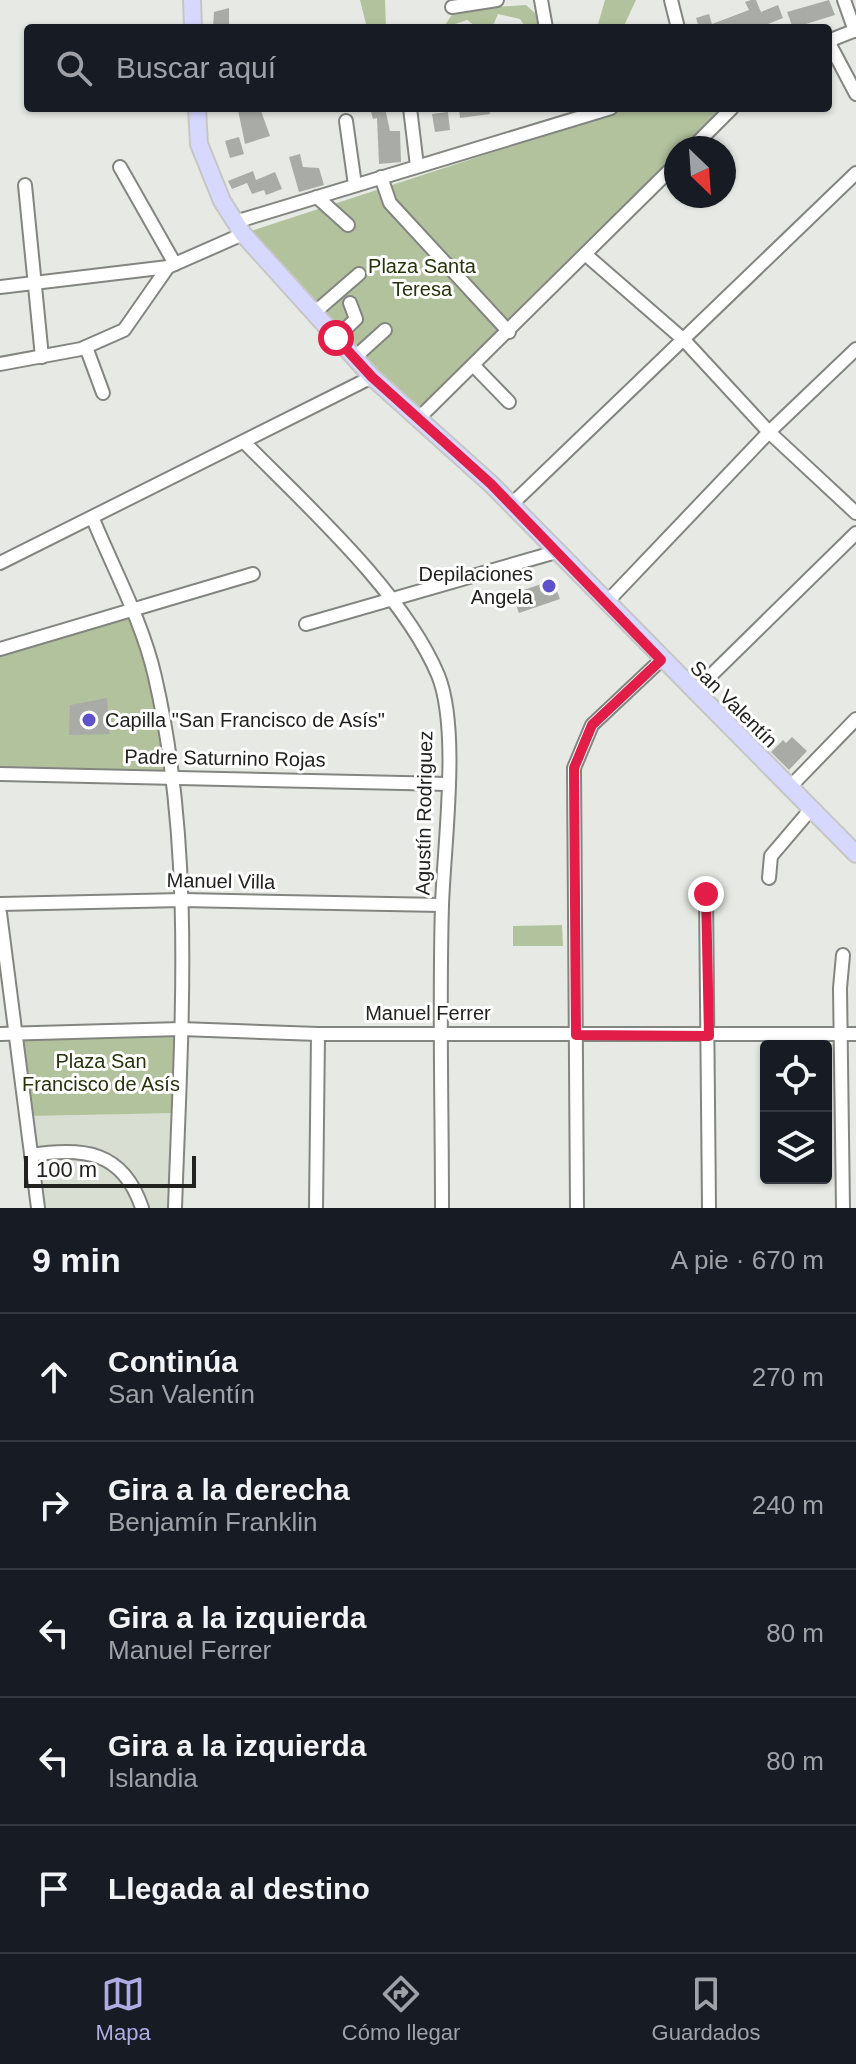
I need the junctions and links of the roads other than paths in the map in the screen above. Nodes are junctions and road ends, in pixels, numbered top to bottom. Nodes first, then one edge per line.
1 (192, 0) edge
2 (497, 0) edge
3 (541, 0) edge
4 (671, 0) edge
5 (844, 0) edge
6 (452, 7) dead end
7 (193, 24) edge
8 (545, 24) edge
9 (677, 24) edge
10 (856, 30) edge
11 (832, 39) edge
12 (832, 49) edge
13 (856, 94) edge
14 (197, 112) edge
15 (410, 112) edge
16 (559, 112) edge
17 (597, 112) edge
18 (728, 112) edge
19 (346, 121) dead end
20 (560, 123) junction
21 (704, 136) edge
22 (417, 166) junction
23 (120, 167) dead end
24 (856, 173) edge
25 (664, 176) edge
26 (381, 177) junction
27 (25, 185) dead end
28 (355, 185) junction
29 (317, 197) junction
30 (348, 225) dead end
31 (239, 228) junction
32 (585, 254) junction
33 (172, 266) junction
34 (359, 274) dead end
35 (36, 283) junction
36 (0, 287) edge
37 (350, 303) dead end
38 (314, 313) junction
39 (385, 330) dead end
40 (509, 332) junction
41 (336, 338) junction
42 (684, 340) junction
43 (86, 347) junction
44 (856, 349) edge
45 (42, 357) junction
46 (354, 358) junction
47 (0, 364) edge
48 (474, 366) junction
49 (372, 377) junction
50 (103, 393) dead end
51 (509, 402) dead end
52 (418, 419) junction
53 (769, 432) junction
54 (245, 443) junction
55 (511, 505) junction
56 (856, 513) edge
57 (93, 519) junction
58 (856, 533) edge
59 (556, 552) junction
60 (0, 563) edge
61 (253, 574) dead end
62 (392, 600) junction
63 (606, 603) junction
64 (130, 608) junction
65 (306, 624) dead end
66 (0, 649) edge
67 (661, 660) junction
68 (694, 692) junction
69 (856, 719) edge
70 (0, 774) edge
71 (172, 777) junction
72 (448, 784) junction
73 (789, 788) junction
74 (811, 809) junction
75 (856, 854) edge
76 (769, 878) dead end
77 (706, 894) dead end
78 (182, 900) junction
79 (0, 904) edge
80 (442, 905) junction
81 (0, 913) edge
82 (843, 955) dead end
83 (181, 1029) junction
84 (15, 1032) junction
85 (442, 1032) junction
86 (0, 1034) edge
87 (318, 1034) junction
88 (841, 1034) junction
89 (856, 1034) edge
90 (576, 1035) junction
91 (709, 1036) junction
92 (850, 1153) edge
93 (31, 1155) junction
94 (38, 1208) edge
95 (142, 1208) edge
96 (175, 1208) edge
97 (316, 1208) edge
98 (442, 1208) edge
99 (577, 1208) edge
100 (709, 1208) edge
101 (843, 1208) edge

1 - 7 main road
2 - 6 street
3 - 8 street
4 - 9 street
5 - 10 street
10 - 11 street
12 - 13 street
14 - 31 main road, San Valentín
15 - 22 street
16 - 20 street
17 - 20 street
18 - 21 street
19 - 28 street
20 - 22 street
22 - 26 street
23 - 33 street
24 - 42 street
25 - 32 street
26 - 28 street
26 - 40 street
27 - 35 street
28 - 29 street
29 - 30 street
29 - 31 street
31 - 33 street
31 - 38 main road, San Valentín
32 - 40 street
32 - 42 street
33 - 35 street
33 - 43 street
34 - 38 street
35 - 36 street
35 - 45 street
37 - 41 street
38 - 41 main road, San Valentín
39 - 46 street
40 - 48 street
41 - 46 main road, San Valentín
42 - 53 street
42 - 55 street
43 - 45 street
43 - 50 street
44 - 53 street
45 - 47 street
46 - 49 main road, San Valentín
48 - 51 street
48 - 52 street
49 - 52 main road, San Valentín
49 - 54 street
52 - 55 main road, San Valentín
53 - 56 street
53 - 63 street
54 - 57 street
54 - 62 street, Agustín Rodriguez
55 - 59 main road, San Valentín
57 - 60 street
57 - 64 street
58 - 68 street
59 - 62 street
59 - 63 main road, San Valentín
61 - 64 street
62 - 65 street
62 - 72 street, Agustín Rodriguez
63 - 67 main road, San Valentín
64 - 66 street
64 - 71 street
67 - 68 main road, San Valentín
67 - 90 street
68 - 73 main road, San Valentín
69 - 73 street
70 - 71 street, Padre Saturnino Rojas
71 - 72 street, Padre Saturnino Rojas
71 - 78 street
72 - 80 street, Agustín Rodriguez
73 - 74 main road, San Valentín
74 - 75 main road, San Valentín
74 - 76 street
77 - 91 street
78 - 79 street, Manuel Villa
78 - 80 street, Manuel Villa
78 - 83 street
80 - 85 street, Agustín Rodriguez
81 - 84 street
82 - 88 street
83 - 84 street, Manuel Ferrer
83 - 87 street, Manuel Ferrer
83 - 96 street
84 - 86 street, Manuel Ferrer
84 - 93 street
85 - 87 street, Manuel Ferrer
85 - 90 street, Manuel Ferrer
85 - 98 street, Agustín Rodriguez
87 - 97 street
88 - 89 street, Manuel Ferrer
88 - 91 street, Manuel Ferrer
88 - 92 street
90 - 91 street, Manuel Ferrer
90 - 99 street
91 - 100 street
92 - 101 street
93 - 94 street
93 - 95 street

